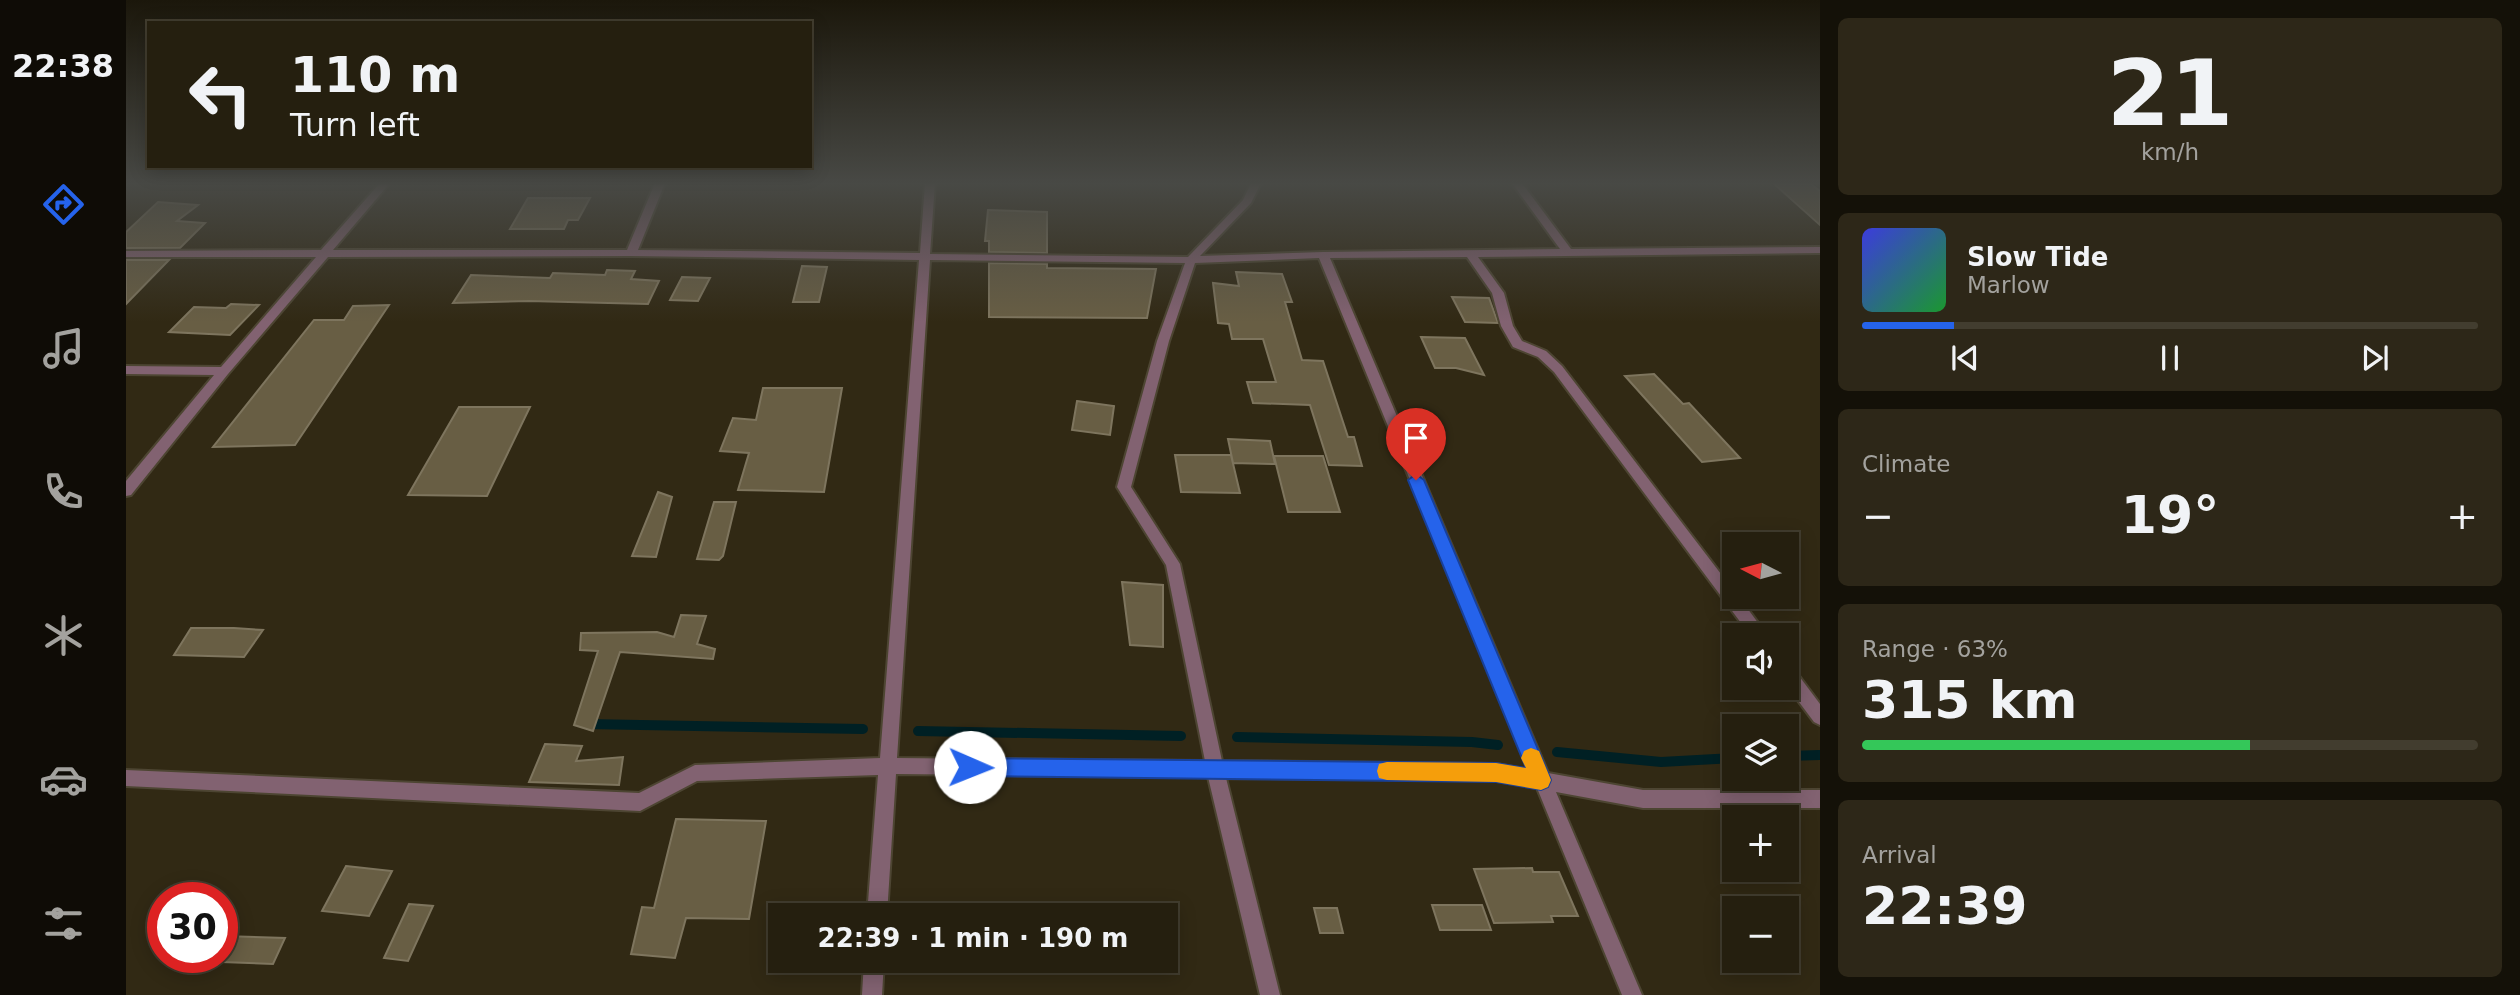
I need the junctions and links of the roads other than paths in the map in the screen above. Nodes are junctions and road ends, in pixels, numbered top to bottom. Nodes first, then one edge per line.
1 (344, 229) edge
2 (641, 229) edge
3 (927, 229) edge
4 (1220, 229) edge
5 (1551, 229) edge
6 (1820, 250) edge
7 (631, 253) junction
8 (126, 254) edge
9 (322, 254) junction
10 (1569, 254) junction
11 (1323, 255) junction
12 (1471, 255) junction
13 (926, 257) junction
14 (1191, 260) junction
15 (126, 370) edge
16 (224, 371) junction
17 (126, 491) edge
18 (1750, 623) edge
19 (1799, 689) edge
20 (1820, 717) edge
21 (888, 766) junction
22 (1215, 769) junction
23 (126, 778) edge
24 (1541, 780) junction
25 (1820, 799) edge
26 (878, 903) edge
27 (873, 973) edge
28 (872, 995) edge
29 (1270, 995) edge
30 (1632, 995) edge

1 - 9 street
2 - 7 street
3 - 13 street
4 - 14 street
5 - 10 street
6 - 10 street
7 - 9 street
7 - 13 street
8 - 9 street
9 - 16 street
10 - 12 street
11 - 12 street
11 - 14 street
11 - 24 street
12 - 18 street
13 - 14 street
13 - 21 street
14 - 22 street
15 - 16 street
16 - 17 street
19 - 20 street
21 - 22 street
21 - 23 street
21 - 26 street
22 - 24 street
22 - 29 street
24 - 25 street
24 - 30 street
27 - 28 street

